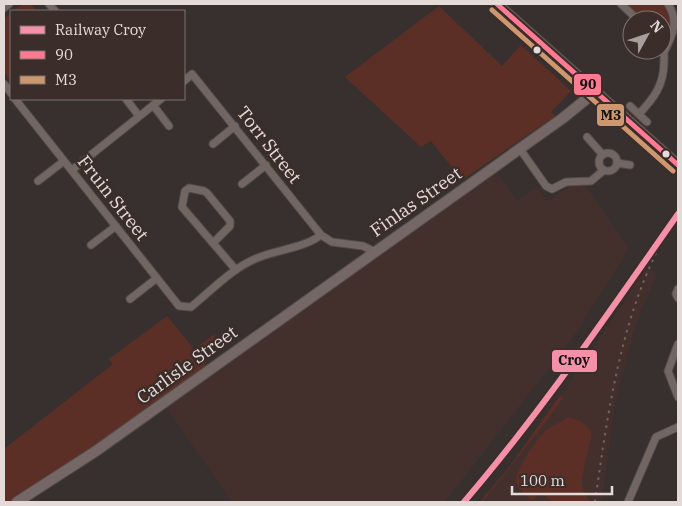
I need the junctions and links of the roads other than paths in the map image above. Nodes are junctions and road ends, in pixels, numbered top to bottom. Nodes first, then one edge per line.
1 (9, 4) edge
2 (499, 4) edge
3 (4, 8) edge
4 (672, 12) edge
5 (672, 35) edge
6 (663, 60) edge
7 (185, 80) edge
8 (595, 92) junction
9 (17, 100) edge
10 (127, 100) edge
11 (160, 100) edge
12 (153, 105) junction
13 (630, 106) dead end
14 (639, 114) junction
15 (140, 116) junction
16 (647, 122) dead end
17 (169, 126) dead end
18 (235, 126) junction
19 (587, 138) dead end
20 (213, 144) dead end
21 (520, 149) junction
22 (603, 155) junction
23 (64, 160) junction
24 (617, 163) junction
25 (266, 165) junction
26 (630, 165) dead end
27 (678, 165) edge
28 (72, 170) junction
29 (604, 170) junction
30 (38, 181) dead end
31 (242, 184) dead end
32 (116, 226) junction
33 (322, 235) junction
34 (213, 243) junction
35 (91, 245) dead end
36 (375, 252) junction
37 (236, 270) junction
38 (157, 278) junction
39 (678, 289) edge
40 (678, 298) edge
41 (130, 299) dead end
42 (678, 344) edge
43 (676, 357) edge
44 (678, 397) edge
45 (678, 427) edge
46 (17, 502) edge
47 (628, 502) edge

1 - 3 street
2 - 8 street
4 - 5 street
6 - 14 street
7 - 18 street, Torr Street
8 - 21 street, Finlas Street
8 - 27 street
9 - 23 street, Fruin Street
10 - 15 street
11 - 12 street
12 - 15 street
12 - 17 street
13 - 14 street
14 - 16 street
15 - 28 street
18 - 20 street
18 - 25 street, Torr Street
19 - 22 street
21 - 29 street
21 - 36 street, Finlas Street
22 - 24 street
22 - 29 street
23 - 28 street, Fruin Street
23 - 30 street
24 - 26 street
24 - 29 street
25 - 31 street
25 - 33 street, Torr Street
28 - 32 street, Fruin Street
32 - 35 street
32 - 38 street, Fruin Street
33 - 36 street, Finlas Street
33 - 37 street
34 - 34 street
34 - 37 street
36 - 46 street, Carlisle Street
37 - 38 street, Fruin Street
38 - 41 street
39 - 40 street
42 - 43 street
43 - 44 street
45 - 47 street

